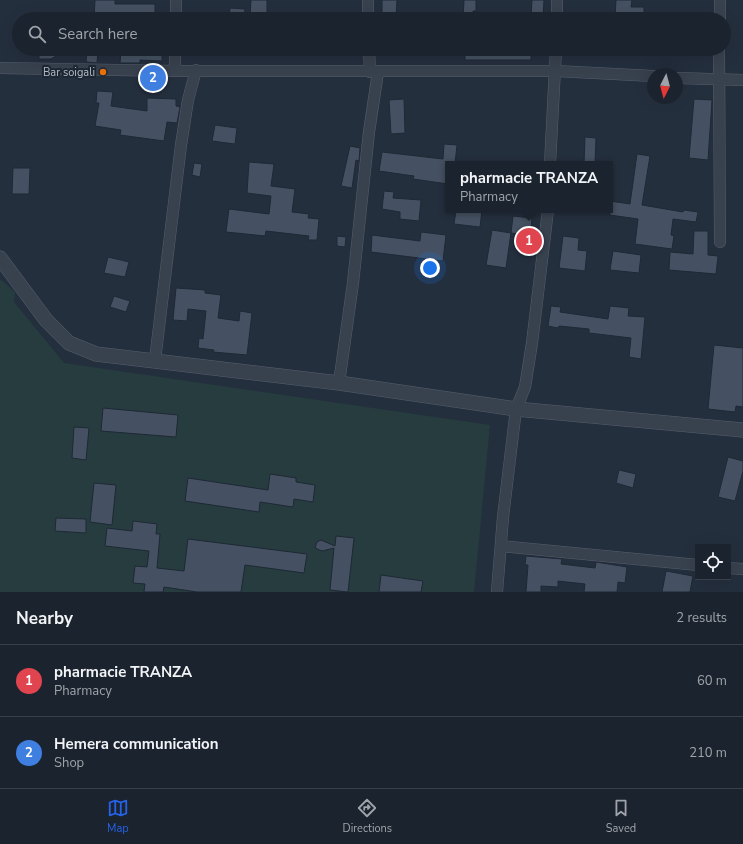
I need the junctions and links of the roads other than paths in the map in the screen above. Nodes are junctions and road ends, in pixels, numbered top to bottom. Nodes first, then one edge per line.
1 (176, 0) edge
2 (368, 0) edge
3 (557, 0) edge
4 (720, 0) edge
5 (176, 12) edge
6 (368, 12) edge
7 (557, 12) edge
8 (720, 12) edge
9 (176, 56) edge
10 (371, 56) edge
11 (556, 56) edge
12 (720, 56) edge
13 (0, 68) edge
14 (196, 70) junction
15 (175, 71) junction
16 (556, 71) junction
17 (374, 72) junction
18 (647, 76) edge
19 (683, 78) edge
20 (719, 80) junction
21 (743, 80) edge
22 (550, 161) edge
23 (548, 213) edge
24 (720, 242) dead end
25 (0, 258) edge
26 (155, 360) junction
27 (339, 383) junction
28 (516, 409) junction
29 (743, 430) edge
30 (501, 546) junction
31 (695, 565) edge
32 (731, 568) edge
33 (743, 569) edge
34 (497, 592) edge

1 - 5 street
2 - 6 street
3 - 7 street
4 - 8 street
9 - 15 street
10 - 17 street
11 - 16 street
12 - 20 street
13 - 15 street
14 - 15 street
14 - 17 street
14 - 26 street
16 - 17 street
16 - 18 street
16 - 22 street
17 - 27 street
19 - 20 street
20 - 21 street
20 - 24 street
23 - 28 street
25 - 26 street
26 - 27 street
27 - 28 street
28 - 29 street
28 - 30 street
30 - 31 street
30 - 34 street
32 - 33 street

